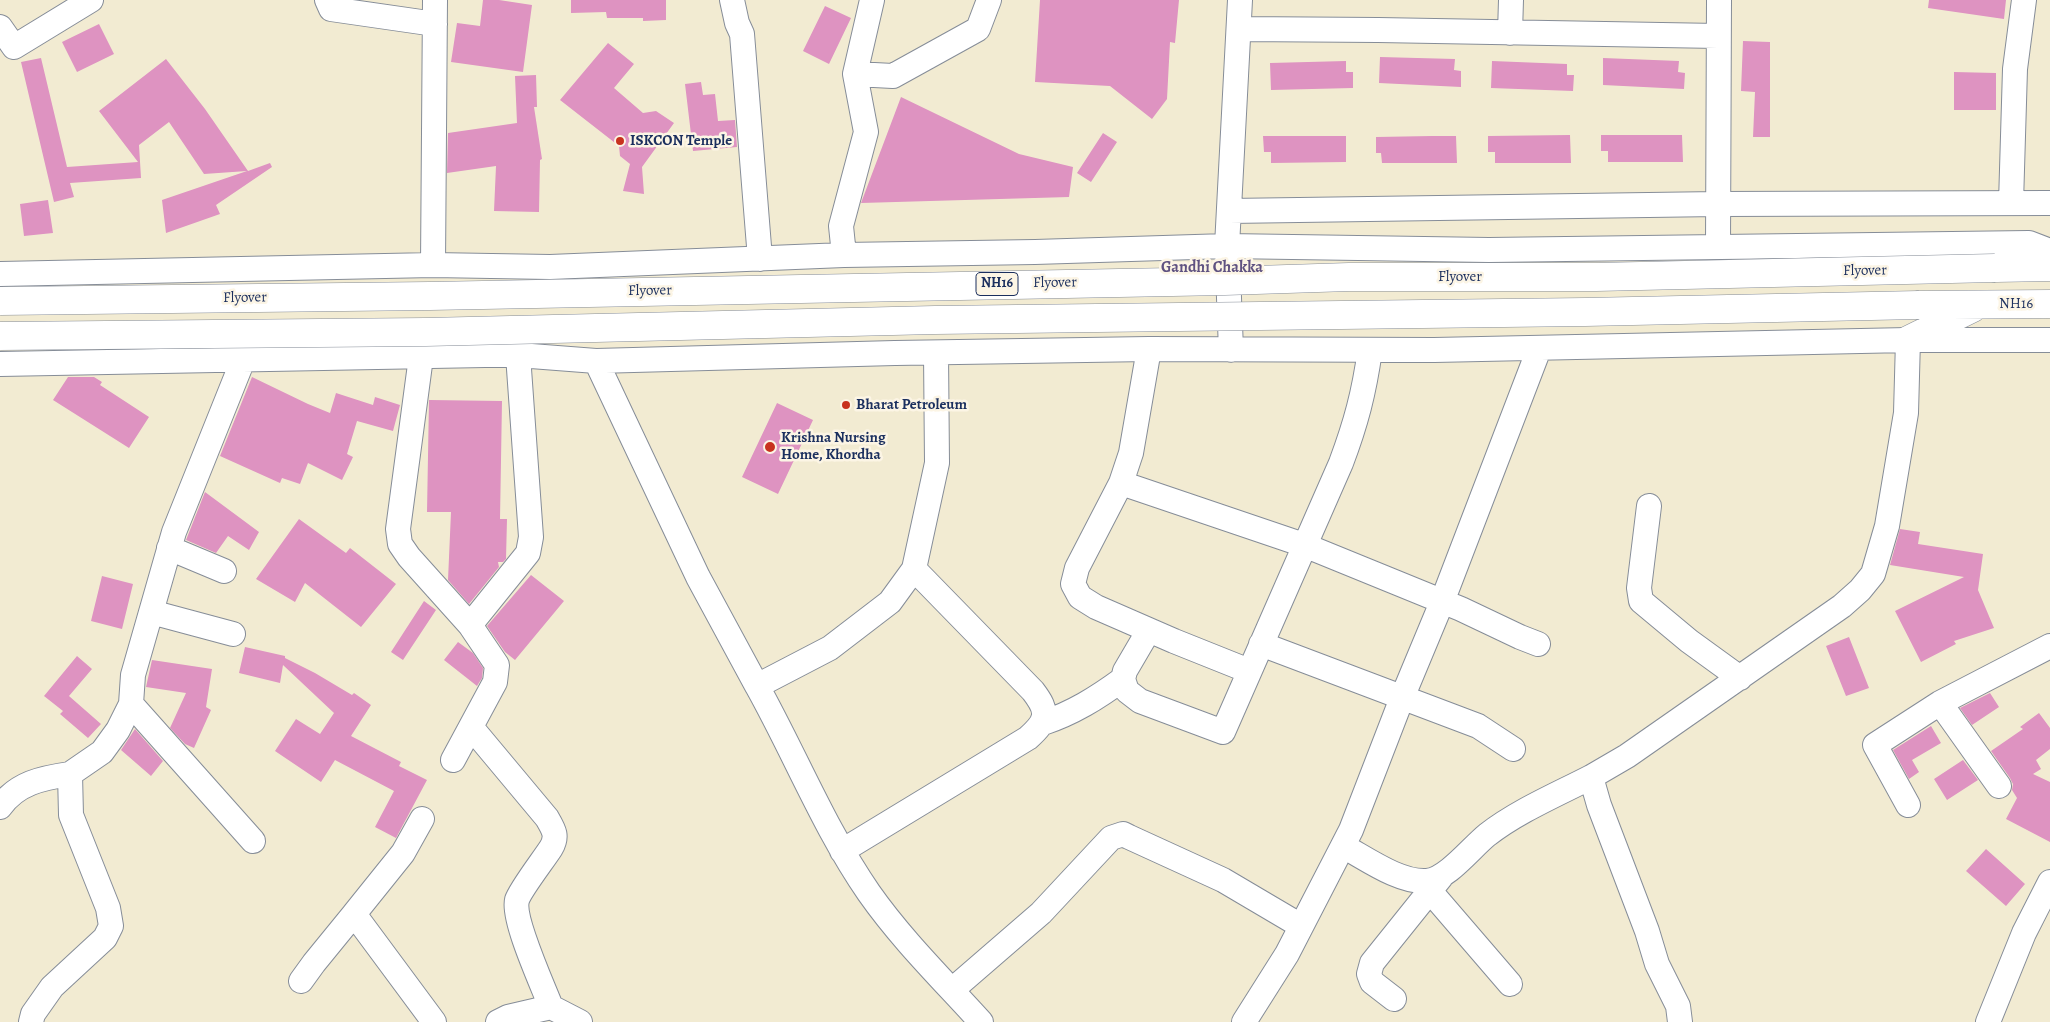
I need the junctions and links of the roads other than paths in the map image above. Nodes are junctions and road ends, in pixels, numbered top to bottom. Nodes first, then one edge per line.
1 (91, 0) edge
2 (327, 0) edge
3 (435, 0) edge
4 (732, 0) edge
5 (872, 0) edge
6 (989, 0) edge
7 (1240, 0) edge
8 (1511, 0) edge
9 (1719, 0) edge
10 (2024, 0) edge
11 (435, 24) junction
12 (0, 27) edge
13 (1239, 30) junction
14 (1510, 33) junction
15 (1718, 36) junction
16 (855, 74) junction
17 (2011, 203) junction
18 (2050, 203) edge
19 (1718, 204) junction
20 (1229, 211) junction
21 (1227, 246) junction
22 (1718, 246) junction
23 (2050, 251) edge
24 (844, 255) junction
25 (760, 258) junction
26 (433, 266) junction
27 (2050, 267) edge
28 (0, 274) edge
29 (0, 301) edge
30 (1981, 304) junction
31 (2050, 304) edge
32 (0, 336) edge
33 (1908, 340) junction
34 (2050, 340) edge
35 (1539, 349) junction
36 (1148, 350) junction
37 (1230, 350) junction
38 (1370, 350) junction
39 (936, 353) junction
40 (518, 355) junction
41 (421, 357) junction
42 (243, 360) junction
43 (596, 361) junction
44 (2, 367) edge
45 (1121, 483) junction
46 (1649, 506) dead end
47 (1304, 545) junction
48 (169, 548) junction
49 (914, 570) junction
50 (224, 571) dead end
51 (1442, 602) junction
52 (151, 612) junction
53 (470, 625) junction
54 (1149, 630) junction
55 (233, 634) dead end
56 (1261, 644) junction
57 (1538, 644) dead end
58 (2050, 646) edge
59 (1249, 671) junction
60 (1740, 678) junction
61 (1123, 679) junction
62 (757, 686) junction
63 (1402, 698) junction
64 (1940, 703) junction
65 (131, 704) junction
66 (1043, 723) junction
67 (471, 727) junction
68 (1513, 749) dead end
69 (453, 760) dead end
70 (70, 774) junction
71 (1591, 777) junction
72 (1999, 786) dead end
73 (1908, 805) dead end
74 (0, 807) edge
75 (422, 819) dead end
76 (252, 841) dead end
77 (1343, 846) junction
78 (842, 851) junction
79 (2050, 882) edge
80 (1435, 884) junction
81 (354, 914) junction
82 (1301, 926) junction
83 (301, 981) dead end
84 (1510, 984) dead end
85 (952, 990) junction
86 (1394, 999) dead end
87 (551, 1007) junction
88 (31, 1022) edge
89 (434, 1022) edge
90 (498, 1022) edge
91 (580, 1022) edge
92 (981, 1022) edge
93 (1244, 1022) edge
94 (1680, 1022) edge
95 (1988, 1022) edge

1 - 12 street
2 - 11 street
3 - 11 street
4 - 25 street
5 - 16 street
6 - 16 street
7 - 13 street
8 - 14 street
9 - 15 street
10 - 17 street
11 - 26 street
13 - 14 street
13 - 20 street
14 - 15 street
15 - 19 street
16 - 24 street
17 - 18 street
17 - 19 street
19 - 20 street
19 - 22 street
20 - 21 street
21 - 22 street
21 - 24 street
21 - 37 street
22 - 23 street
24 - 25 street
25 - 26 street
26 - 28 street
27 - 29 highway, Flyover / NH16, bridge
30 - 31 highway, NH16 / NH16
30 - 32 highway, NH16, bridge
30 - 33 highway
33 - 34 street
33 - 35 street
33 - 60 street
35 - 38 street
35 - 51 street
36 - 37 street
36 - 39 street
36 - 45 street
37 - 38 street
38 - 47 street
39 - 43 street
39 - 49 street
40 - 41 street
40 - 43 street
40 - 53 street
41 - 42 street
41 - 53 street
42 - 44 street
42 - 48 street
43 - 62 street
45 - 47 street
45 - 54 street
46 - 60 street
47 - 51 street
47 - 56 street
48 - 50 street
48 - 52 street
49 - 62 street
49 - 66 street
51 - 57 street
51 - 63 street
52 - 55 street
52 - 65 street
53 - 67 street
54 - 59 street
54 - 61 street
56 - 59 street
56 - 63 street
58 - 64 street
59 - 61 street
60 - 71 street
61 - 66 street
62 - 78 street
63 - 68 street
63 - 77 street
64 - 72 street
64 - 73 street
65 - 70 street
65 - 76 street
66 - 78 street
67 - 69 street
67 - 87 street
70 - 74 street
70 - 88 street
71 - 80 street
71 - 94 street
75 - 81 street
77 - 80 street
77 - 82 street
78 - 85 street
79 - 95 street
80 - 84 street
80 - 86 street
81 - 83 street
81 - 89 street
82 - 85 street
82 - 93 street
85 - 92 street
87 - 90 street
87 - 91 street

